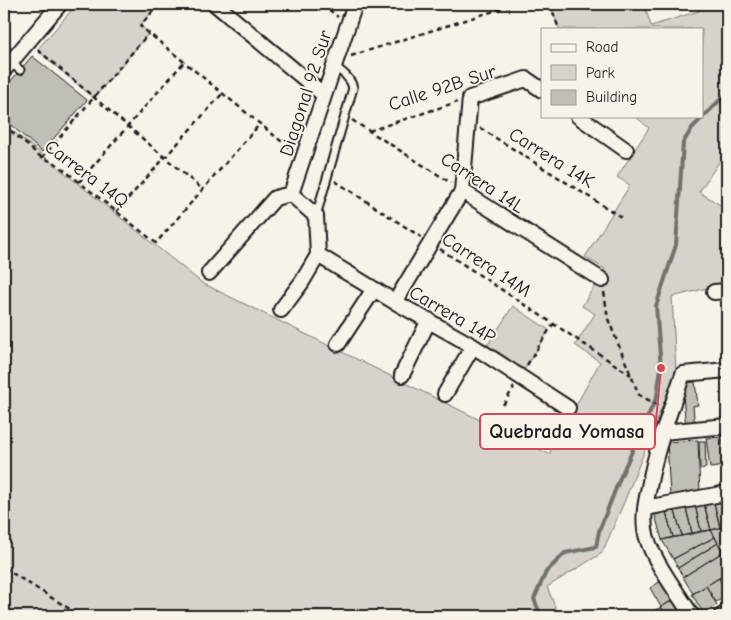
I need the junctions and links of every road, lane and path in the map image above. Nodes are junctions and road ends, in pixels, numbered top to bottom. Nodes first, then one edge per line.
1 (60, 4) edge
2 (159, 4) edge
3 (215, 4) edge
4 (322, 4) edge
5 (355, 4) edge
6 (516, 4) edge
7 (550, 4) edge
8 (348, 25) junction
9 (559, 28) edge
10 (149, 33) junction
11 (27, 41) junction
12 (184, 62) junction
13 (335, 64) junction
14 (11, 68) edge
15 (541, 89) edge
16 (222, 94) junction
17 (324, 95) junction
18 (94, 98) junction
19 (470, 98) junction
20 (345, 115) junction
21 (581, 118) edge
22 (468, 121) junction
23 (4, 125) edge
24 (259, 125) junction
25 (128, 126) junction
26 (369, 131) junction
27 (626, 150) dead end
28 (42, 158) junction
29 (165, 158) junction
30 (303, 159) junction
31 (327, 176) junction
32 (79, 182) junction
33 (202, 189) junction
34 (462, 191) junction
35 (291, 194) junction
36 (116, 212) junction
37 (316, 216) junction
38 (621, 217) dead end
39 (430, 243) junction
40 (318, 255) junction
41 (209, 273) dead end
42 (602, 280) joint
43 (374, 289) junction
44 (395, 302) junction
45 (281, 310) dead end
46 (429, 320) junction
47 (553, 324) junction
48 (338, 344) dead end
49 (473, 346) junction
50 (727, 370) edge
51 (402, 375) dead end
52 (631, 375) junction
53 (520, 377) junction
54 (445, 394) dead end
55 (503, 405) dead end
56 (657, 405) dead end
57 (568, 408) dead end
58 (727, 426) edge
59 (662, 432) junction
60 (727, 493) edge
61 (645, 508) junction
62 (4, 568) edge
63 (727, 613) edge
64 (81, 616) edge
65 (692, 616) edge
66 (721, 616) edge

1 - 11 street
2 - 10 path
3 - 17 street
4 - 8 path
5 - 8 street, Diagonal 92 Sur
6 - 13 path
7 - 9 path
8 - 13 street, Diagonal 92 Sur
10 - 12 path
10 - 18 path
11 - 14 street
11 - 18 path
12 - 16 path
12 - 25 path
13 - 17 street, Diagonal 92 Sur
13 - 20 lane
15 - 19 street, Calle 92B Sur
16 - 24 path
16 - 29 path
17 - 30 street, Diagonal 92 Sur
18 - 25 path
18 - 28 path
19 - 22 street
19 - 26 path, Calle 92B Sur
20 - 26 path, Carrera 14L
20 - 31 lane
21 - 27 street
22 - 34 street
22 - 38 path, Carrera 14K
23 - 28 path, Carrera 14Q
24 - 30 path
24 - 33 path
25 - 29 path
25 - 32 path
26 - 34 path, Carrera 14L
28 - 32 path, Carrera 14Q
29 - 33 path
29 - 36 path
30 - 35 street, Diagonal 92 Sur
31 - 37 lane
31 - 39 path, Carrera 14M
32 - 36 path, Carrera 14Q
33 - 36 path, Carrera 14Q
34 - 39 street
34 - 42 street, Carrera 14L
35 - 37 street
35 - 41 street
37 - 40 street
39 - 44 street
39 - 47 path, Carrera 14M
40 - 43 street, Carrera 14P
40 - 45 street
42 - 52 path
43 - 44 street, Carrera 14P
43 - 48 street
44 - 46 street, Carrera 14P
46 - 49 street, Carrera 14P
46 - 51 street
47 - 52 path, Carrera 14M
47 - 53 path
49 - 53 street, Carrera 14P
49 - 54 street
50 - 59 street
52 - 56 path
53 - 55 path
53 - 57 street, Carrera 14P
58 - 59 street
59 - 61 street
60 - 61 street
61 - 65 street
62 - 64 path
63 - 66 street

